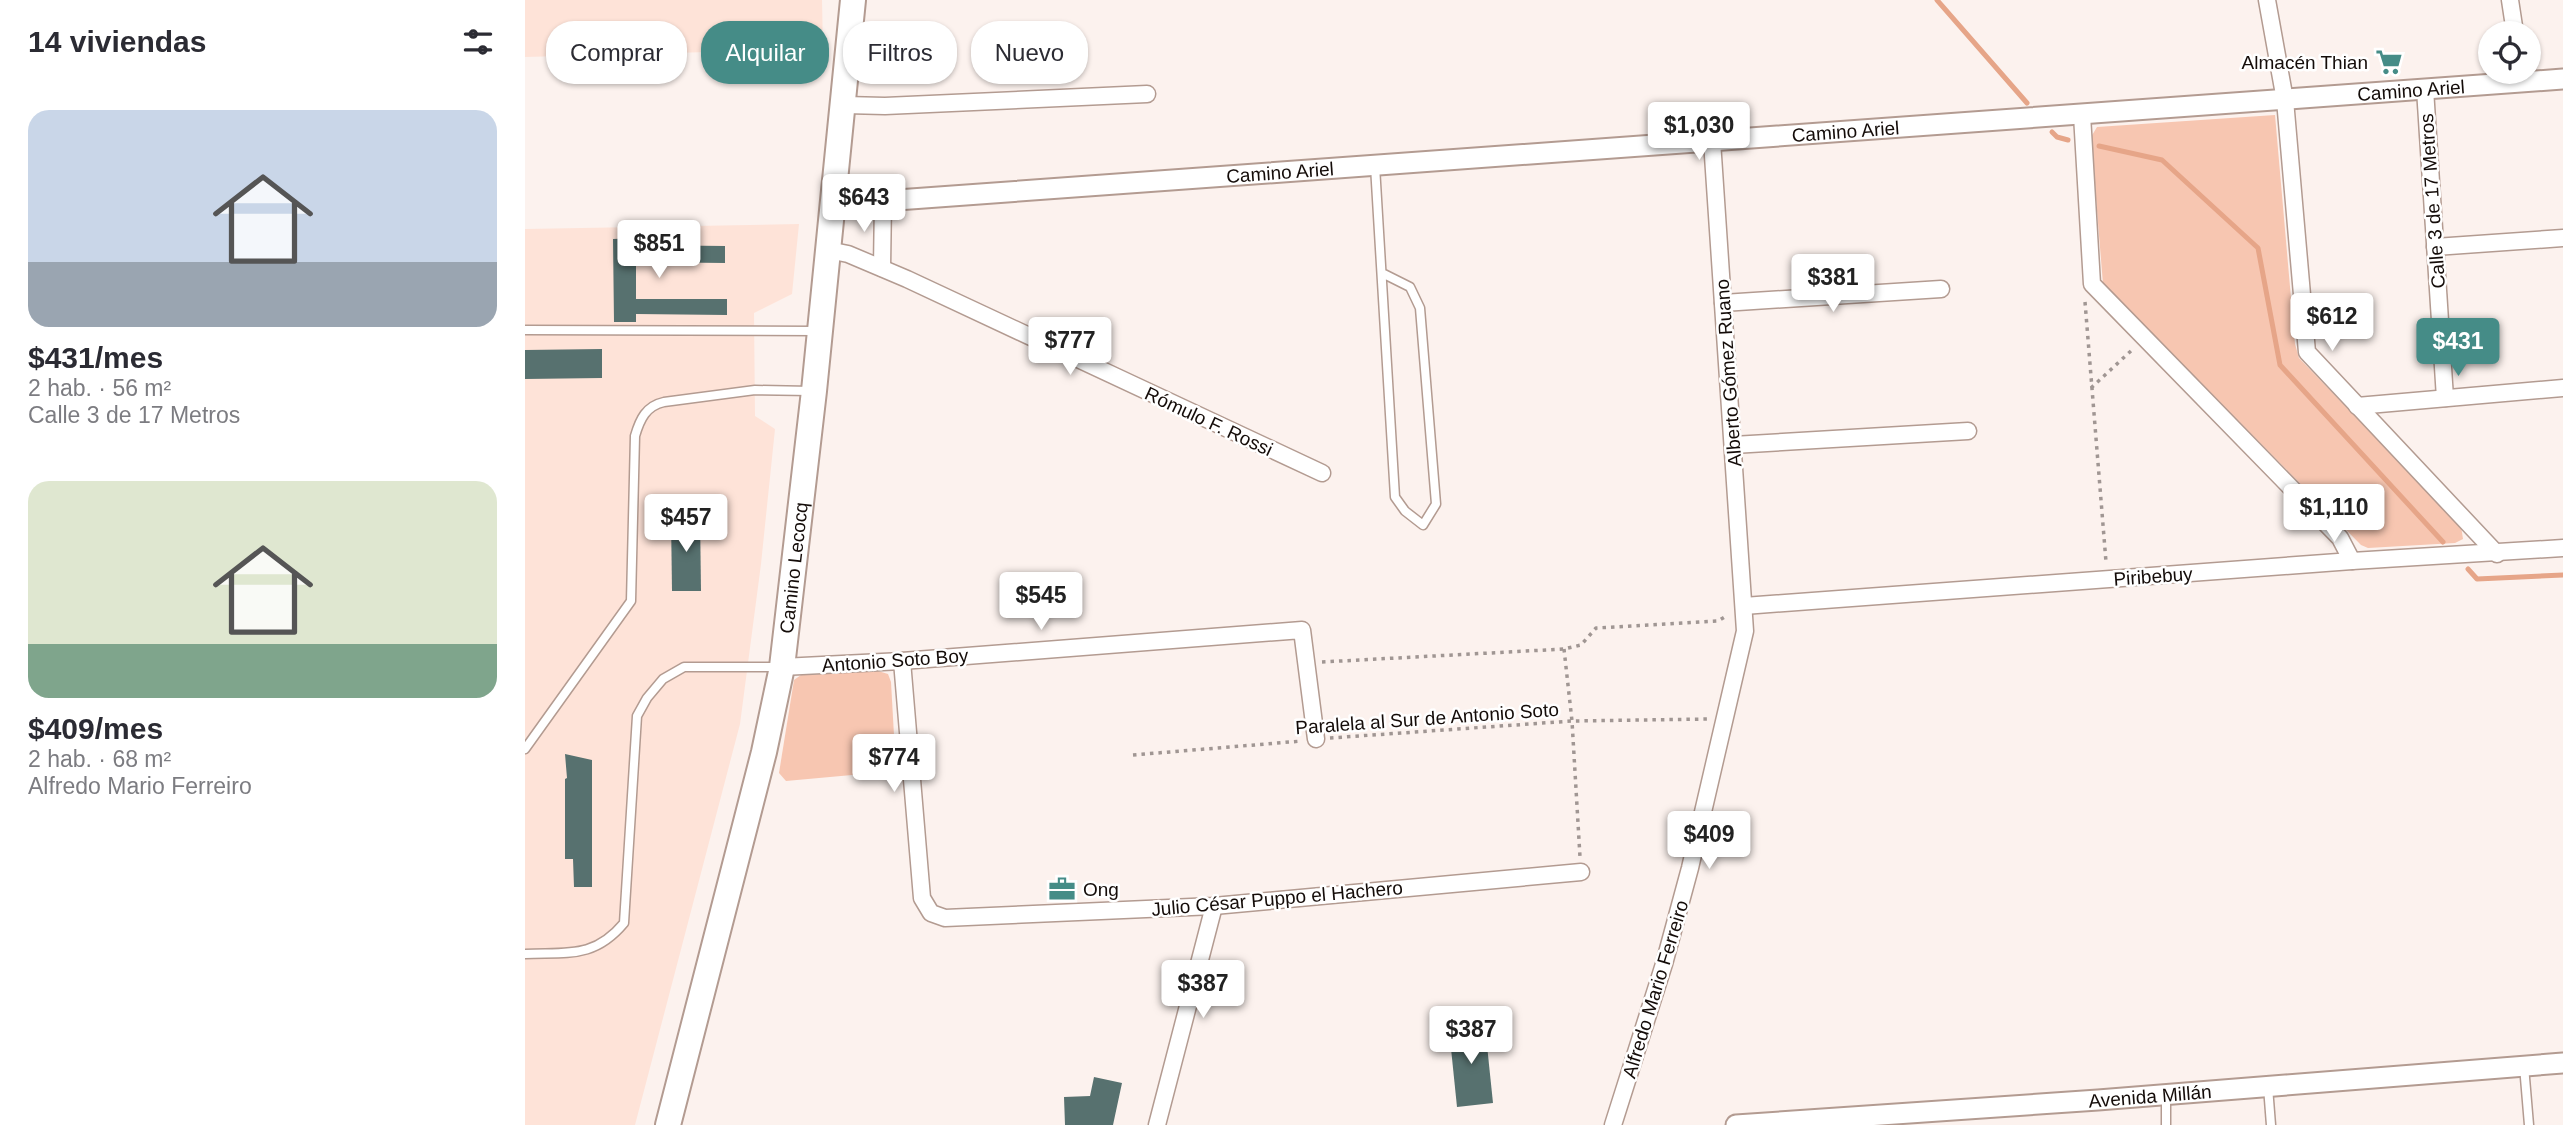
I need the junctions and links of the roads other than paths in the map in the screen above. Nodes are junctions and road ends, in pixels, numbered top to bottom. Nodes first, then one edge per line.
1 (853, 0) edge
2 (2267, 0) edge
3 (2510, 0) edge
4 (2513, 21) edge
5 (2541, 78) edge
6 (2563, 79) edge
7 (2478, 82) edge
8 (2424, 89) junction
9 (1147, 94) dead end
10 (2285, 100) junction
11 (845, 105) junction
12 (2082, 115) junction
13 (1712, 141) junction
14 (1375, 166) junction
15 (883, 201) junction
16 (834, 202) junction
17 (2563, 238) edge
18 (2435, 247) junction
19 (828, 250) junction
20 (882, 268) junction
21 (1382, 273) junction
22 (1941, 289) dead end
23 (1723, 303) junction
24 (525, 330) edge
25 (820, 331) junction
26 (2563, 388) edge
27 (814, 391) junction
28 (2445, 398) junction
29 (2357, 406) junction
30 (1968, 431) dead end
31 (1733, 445) junction
32 (1322, 473) dead end
33 (2563, 548) edge
34 (2497, 554) junction
35 (2352, 561) junction
36 (1744, 606) junction
37 (902, 661) junction
38 (782, 667) junction
39 (1316, 740) road end
40 (525, 749) edge
41 (1581, 872) road end
42 (1215, 906) junction
43 (525, 954) edge
44 (2563, 1063) edge
45 (2524, 1066) junction
46 (2268, 1087) junction
47 (2166, 1094) junction
48 (671, 1122) edge
49 (1157, 1125) edge
50 (1613, 1125) edge
51 (1737, 1125) edge
52 (2166, 1125) edge
53 (2271, 1125) edge
54 (2529, 1125) edge

1 - 11 main road, Camino Lecocq
2 - 10 street
3 - 4 street
5 - 6 street, Camino Ariel
7 - 8 street, Camino Ariel
8 - 10 street, Camino Ariel
8 - 18 street, Calle 3 de 17 Metros
9 - 11 street
10 - 12 street, Camino Ariel
10 - 29 street
11 - 16 main road, Camino Lecocq
12 - 13 street, Camino Ariel
12 - 35 street
13 - 14 street, Camino Ariel
13 - 23 street, Alberto Gómez Ruano
14 - 15 street, Camino Ariel
14 - 21 lane
15 - 16 street, Camino Ariel
15 - 20 street
16 - 19 main road, Camino Lecocq
17 - 18 street
18 - 28 street, Calle 3 de 17 Metros
19 - 20 street, Rómulo F. Rossi
19 - 25 main road, Camino Lecocq
20 - 32 street, Rómulo F. Rossi
21 - 21 lane
22 - 23 street
23 - 31 street, Alberto Gómez Ruano
24 - 25 lane
25 - 27 main road, Camino Lecocq
26 - 28 street
27 - 38 main road, Camino Lecocq
27 - 40 lane
28 - 29 street
29 - 34 street
30 - 31 street
31 - 36 street, Alberto Gómez Ruano
33 - 34 street, Piribebuy
34 - 35 street, Piribebuy
35 - 36 street, Piribebuy
36 - 50 street, Alfredo Mario Ferreiro
37 - 38 street, Antonio Soto Boy
37 - 39 street, Antonio Soto Boy
37 - 42 street, Julio César Puppo el Hachero
38 - 43 lane
38 - 48 main road, Camino Lecocq
41 - 42 street, Julio César Puppo el Hachero
42 - 49 street
44 - 45 street, Avenida Millán
45 - 46 street, Avenida Millán
45 - 54 lane
46 - 47 street, Avenida Millán
46 - 53 lane
47 - 51 street, Avenida Millán
47 - 52 lane

